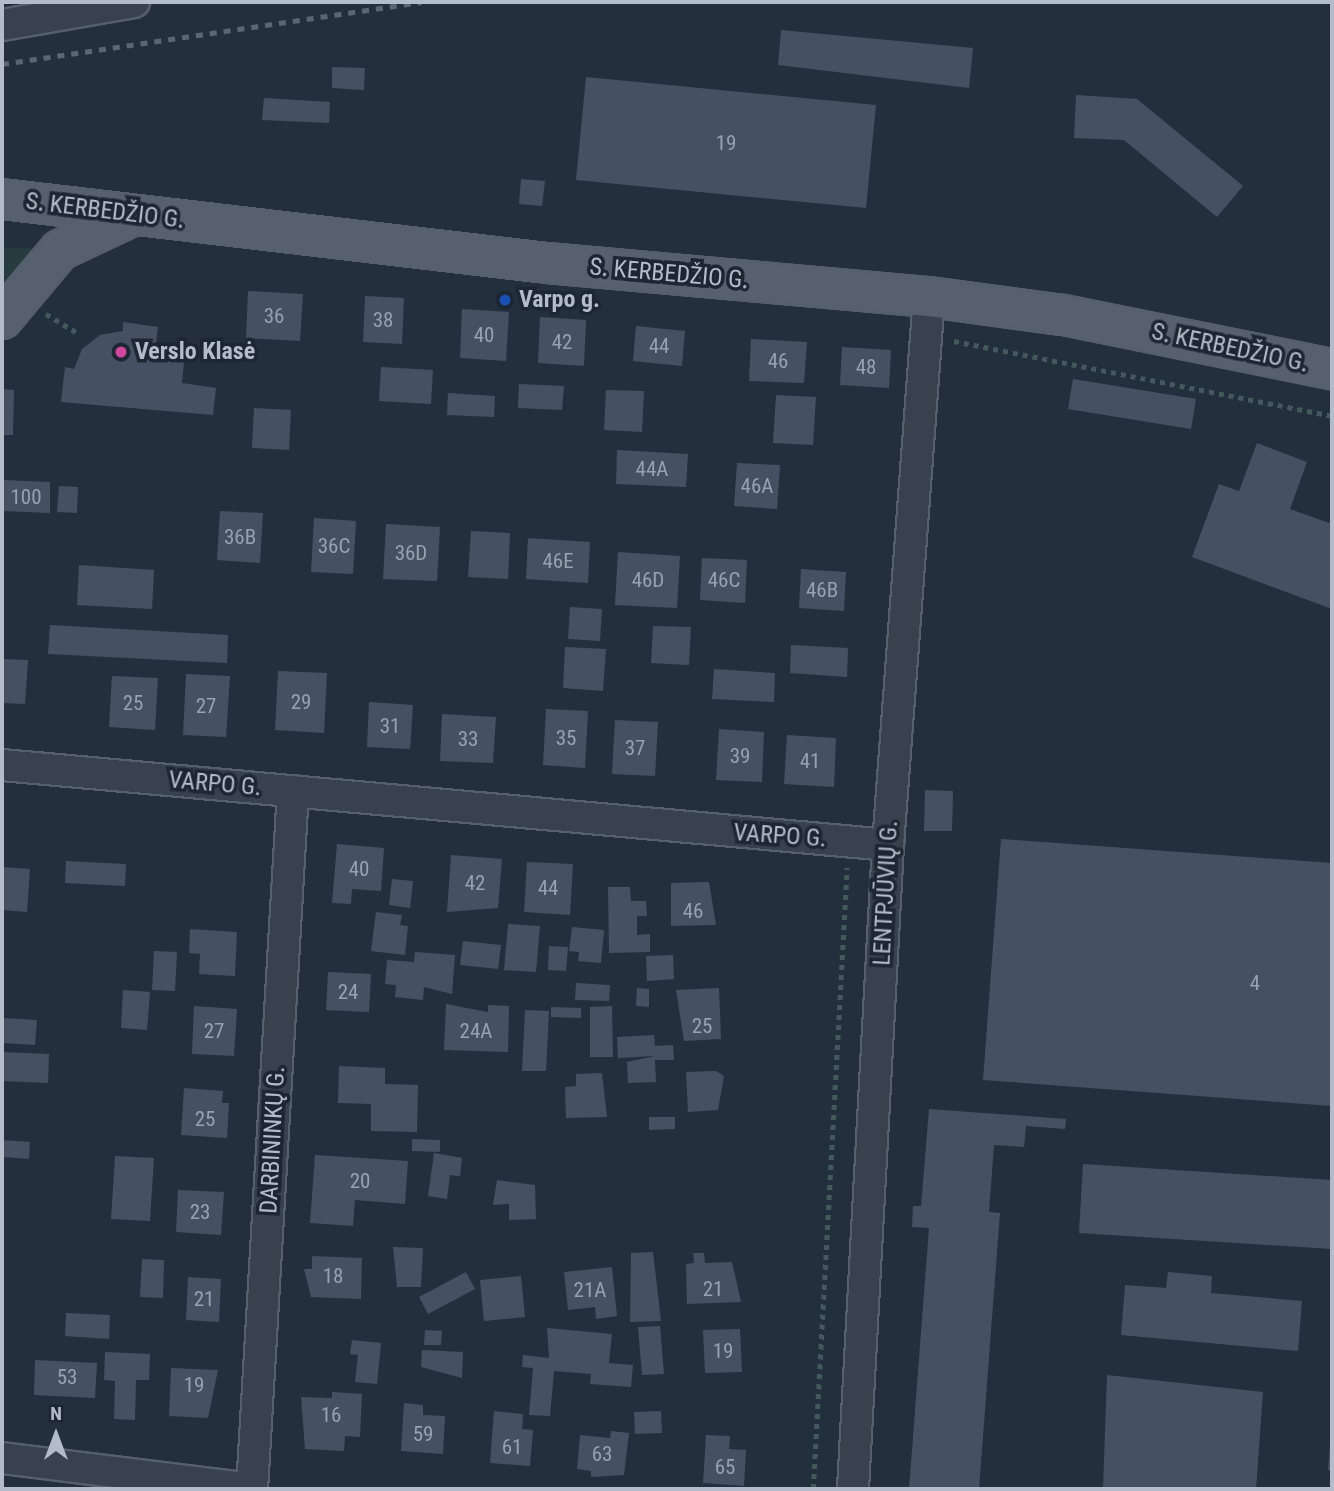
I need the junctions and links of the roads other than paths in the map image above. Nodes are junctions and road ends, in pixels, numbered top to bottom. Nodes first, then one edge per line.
1 (134, 2) edge
2 (2, 25) edge
3 (2, 199) edge
4 (136, 215) junction
5 (929, 297) junction
6 (2, 319) edge
7 (1332, 369) edge
8 (2, 765) edge
9 (293, 791) junction
10 (888, 845) junction
11 (2, 1458) edge
12 (251, 1489) edge
13 (853, 1489) edge

1 - 2 street
3 - 4 main road, S. KERBEDŽIO G.
4 - 5 main road, S. KERBEDŽIO G.
4 - 6 main road
5 - 7 main road, S. KERBEDŽIO G.
5 - 10 street, LENTPJŪVIŲ G.
8 - 9 street, VARPO G.
9 - 10 street, VARPO G.
9 - 12 street, DARBININKŲ G.
10 - 13 street, LENTPJŪVIŲ G.
11 - 12 street

